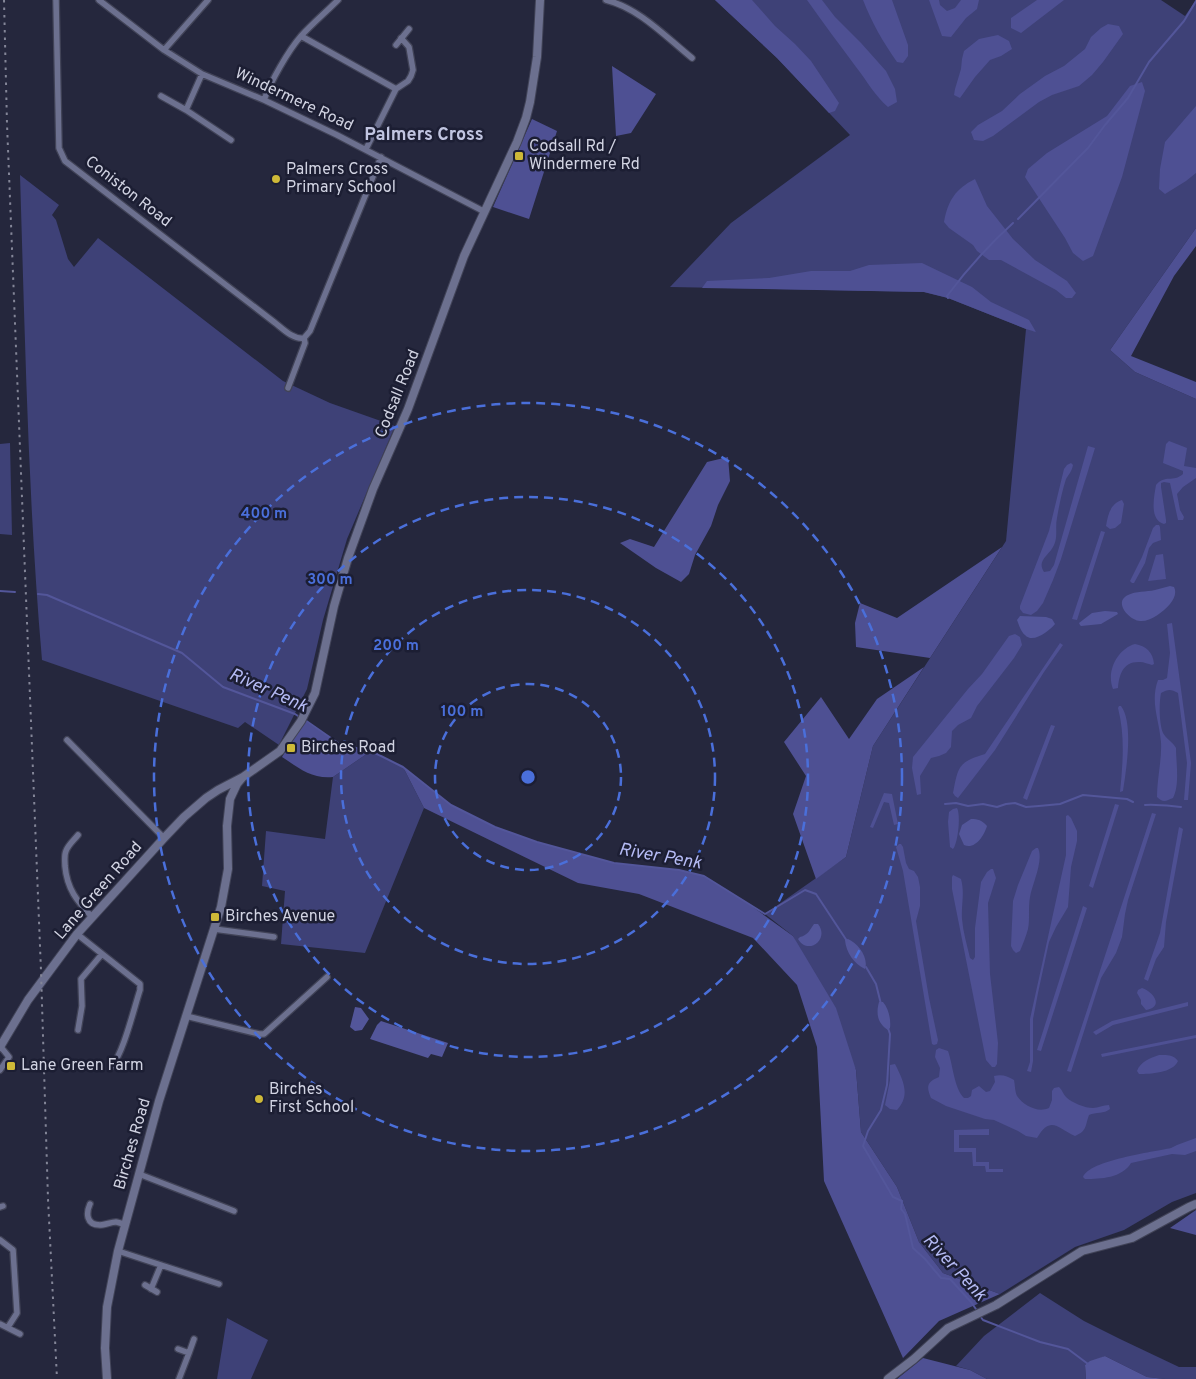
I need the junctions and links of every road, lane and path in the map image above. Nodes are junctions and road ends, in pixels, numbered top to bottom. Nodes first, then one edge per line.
1 (56, 0) edge
2 (99, 0) edge
3 (208, 0) edge
4 (338, 0) edge
5 (540, 0) edge
6 (606, 0) edge
7 (409, 29) dead end
8 (301, 36) junction
9 (401, 38) junction
10 (396, 45) dead end
11 (164, 50) junction
12 (692, 58) dead end
13 (202, 74) junction
14 (396, 89) junction
15 (161, 96) dead end
16 (264, 100) junction
17 (186, 110) junction
18 (231, 140) dead end
19 (366, 149) junction
20 (381, 157) junction
21 (485, 212) junction
22 (304, 338) junction
23 (288, 388) dead end
24 (67, 740) dead end
25 (243, 777) junction
26 (78, 835) dead end
27 (164, 838) junction
28 (92, 917) junction
29 (214, 929) junction
30 (77, 934) junction
31 (274, 937) dead end
32 (102, 954) junction
33 (327, 977) dead end
34 (186, 1016) junction
35 (78, 1030) dead end
36 (0, 1046) edge
37 (111, 1067) dead end
38 (0, 1070) edge
39 (139, 1174) junction
40 (90, 1204) dead end
41 (1196, 1204) edge
42 (234, 1211) dead end
43 (124, 1224) junction
44 (0, 1240) edge
45 (118, 1251) junction
46 (161, 1265) junction
47 (219, 1284) dead end
48 (145, 1285) dead end
49 (0, 1324) edge
50 (8, 1328) junction
51 (20, 1334) dead end
52 (194, 1339) dead end
53 (178, 1349) dead end
54 (189, 1353) junction
55 (107, 1379) edge
56 (179, 1379) edge
57 (888, 1379) edge

1 - 22 street, Coniston Road
2 - 11 street, Windermere Road
3 - 11 street
4 - 8 street
5 - 21 street, Codsall Road
6 - 12 street
7 - 9 street
8 - 14 street
8 - 16 street
9 - 10 street
9 - 14 street
11 - 13 street, Windermere Road
13 - 16 street, Windermere Road
13 - 17 street
14 - 19 street
15 - 17 street
16 - 19 street, Windermere Road
17 - 18 street
19 - 20 street, Windermere Road
20 - 21 street, Windermere Road
20 - 22 street
21 - 25 street, Codsall Road
22 - 23 street
24 - 27 street
25 - 27 street, Lane Green Road
25 - 29 street, Birches Road
26 - 28 street
27 - 28 street, Lane Green Road
28 - 30 street, Lane Green Road
29 - 31 street
29 - 34 street, Birches Road
30 - 32 street
30 - 36 street, Lane Green Road
32 - 35 street
32 - 37 street
33 - 34 street
34 - 39 street, Birches Road
36 - 38 street
39 - 42 street
39 - 43 street, Birches Road
40 - 43 street
41 - 57 street
43 - 45 street, Birches Road
44 - 50 street
45 - 46 street
45 - 55 street, Birches Road
46 - 47 street
46 - 48 street
49 - 50 street
50 - 51 street
52 - 54 street
53 - 54 street
54 - 56 street

